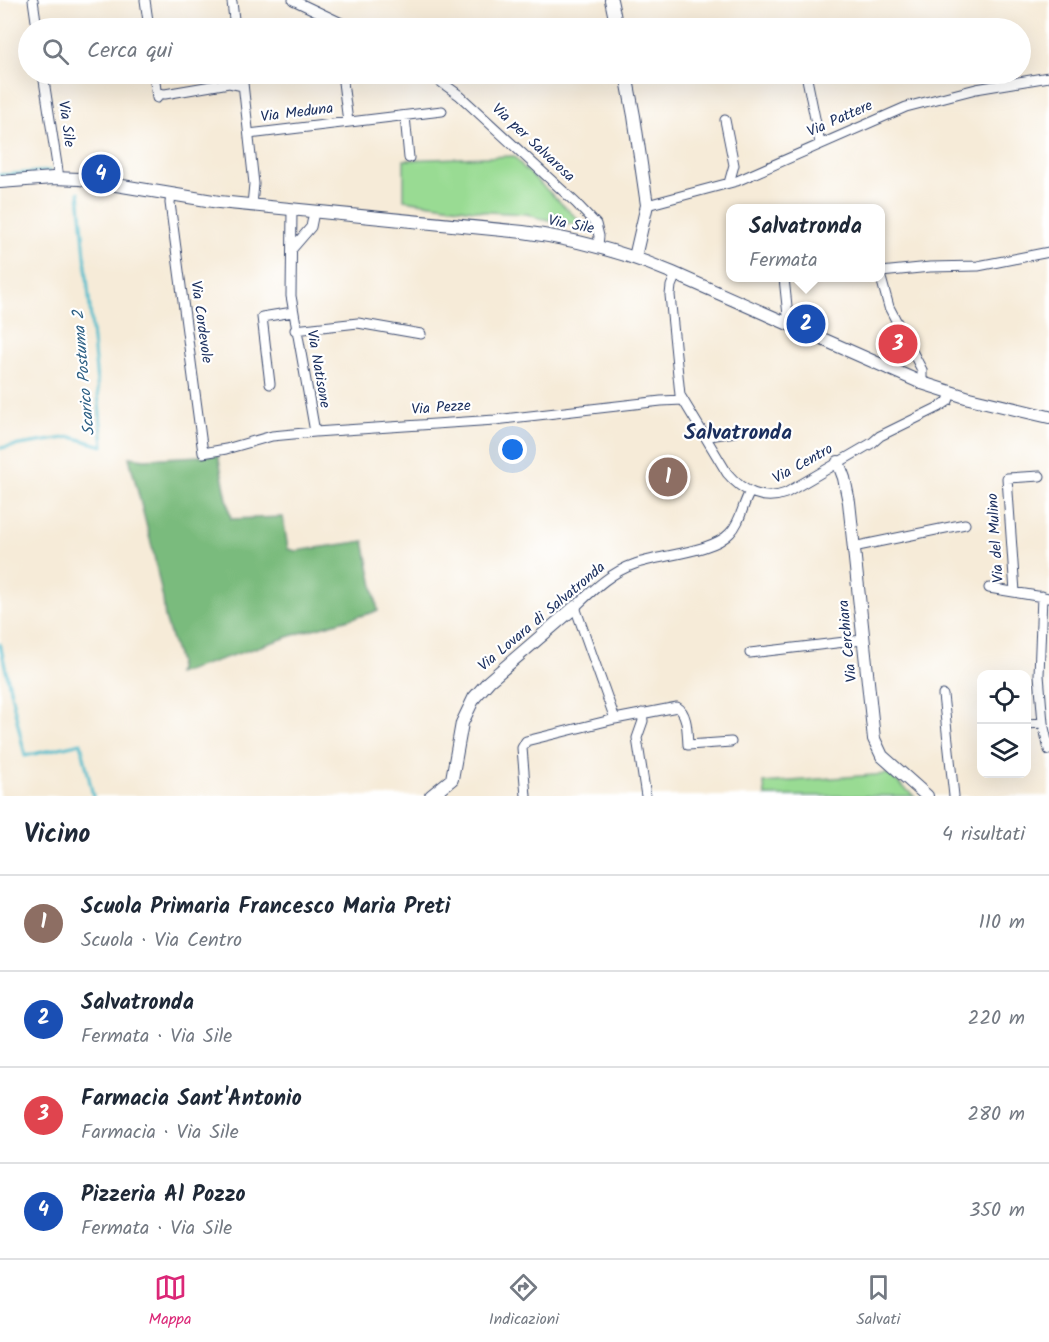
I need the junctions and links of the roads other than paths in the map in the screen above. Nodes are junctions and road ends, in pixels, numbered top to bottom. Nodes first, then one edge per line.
1 (33, 0) edge
2 (145, 0) edge
3 (293, 0) edge
4 (611, 0) edge
5 (231, 2) dead end
6 (36, 18) edge
7 (148, 18) edge
8 (233, 18) edge
9 (331, 18) edge
10 (614, 18) edge
11 (1049, 77) edge
12 (1031, 80) edge
13 (45, 84) edge
14 (155, 84) edge
15 (222, 84) edge
16 (233, 84) edge
17 (343, 84) edge
18 (444, 84) edge
19 (628, 84) edge
20 (808, 84) edge
21 (1006, 84) edge
22 (243, 86) joint
23 (442, 111) dead end
24 (405, 116) junction
25 (725, 120) dead end
26 (348, 122) junction
27 (249, 134) junction
28 (820, 143) junction
29 (409, 158) dead end
30 (59, 178) junction
31 (0, 182) edge
32 (729, 183) junction
33 (171, 195) junction
34 (252, 205) junction
35 (647, 205) junction
36 (292, 210) junction
37 (314, 212) junction
38 (598, 245) junction
39 (291, 251) junction
40 (1049, 252) edge
41 (635, 257) junction
42 (885, 272) edge
43 (675, 274) junction
44 (784, 282) edge
45 (882, 282) edge
46 (293, 312) junction
47 (789, 325) junction
48 (296, 330) junction
49 (421, 334) dead end
50 (922, 383) junction
51 (270, 384) dead end
52 (951, 393) junction
53 (683, 400) junction
54 (1034, 413) junction
55 (1049, 417) edge
56 (1049, 425) edge
57 (315, 432) junction
58 (735, 433) dead end
59 (710, 437) dead end
60 (203, 453) joint
61 (838, 462) junction
62 (1040, 476) dead end
63 (750, 492) junction
64 (965, 524) dead end
65 (853, 547) junction
66 (989, 588) dead end
67 (1015, 592) junction
68 (1045, 597) edge
69 (575, 607) junction
70 (862, 640) junction
71 (750, 653) dead end
72 (943, 694) dead end
73 (642, 713) junction
74 (615, 719) junction
75 (1043, 723) junction
76 (1031, 724) edge
77 (731, 742) dead end
78 (1049, 750) edge
79 (431, 796) edge
80 (526, 796) edge
81 (646, 796) edge
82 (927, 796) edge
83 (954, 796) edge

1 - 6 street
2 - 7 street
3 - 9 street
4 - 10 street
5 - 8 street
11 - 12 street, Via Pattere
13 - 30 street, Via Sile
14 - 15 street
16 - 22 street
17 - 26 street, Via Meduna
18 - 38 street, Via per Salvarosa
19 - 35 street
20 - 28 street
21 - 28 street, Via Pattere
22 - 27 street
23 - 24 street, Via Meduna
24 - 26 street, Via Meduna
24 - 29 street
25 - 32 street
26 - 27 street, Via Meduna
27 - 34 street
28 - 32 street, Via Pattere
30 - 31 street, Via Sile
30 - 33 street, Via Sile
32 - 35 street, Via Pattere
33 - 34 street, Via Sile
33 - 60 street, Via Cordevole
34 - 36 street, Via Sile
35 - 41 street
36 - 37 street, Via Sile
36 - 39 street, Via Natisone
37 - 38 street, Via Sile
37 - 39 street
38 - 41 street, Via Sile
39 - 46 street, Via Natisone
40 - 42 street
41 - 43 street, Via Sile
43 - 47 street, Via Sile
43 - 53 street
44 - 47 street
45 - 50 street
46 - 48 street, Via Natisone
46 - 51 street, Via Natisone
47 - 50 street, Via Sile
48 - 49 street
48 - 57 street, Via Natisone
50 - 52 street, Via Sile
52 - 54 street, Via Sile
52 - 61 street, Via Centro
53 - 57 street, Via Pezze
53 - 63 street
54 - 55 street, Via Sile
54 - 56 street
57 - 60 street, Via Pezze
58 - 59 street
61 - 63 street, Via Centro
61 - 65 street, Via Cerchiara
62 - 67 street, Via del Mulino
63 - 69 street, Via Lovara di Salvatronda
64 - 65 street
65 - 70 street, Via Cerchiara
66 - 67 street
67 - 68 street
68 - 75 street
69 - 74 street
69 - 79 street, Via Lovara di Salvatronda
70 - 71 street
70 - 82 street, Via Cerchiara
72 - 83 street
73 - 74 street
73 - 77 street
73 - 81 street
74 - 80 street
75 - 76 street
75 - 78 street

